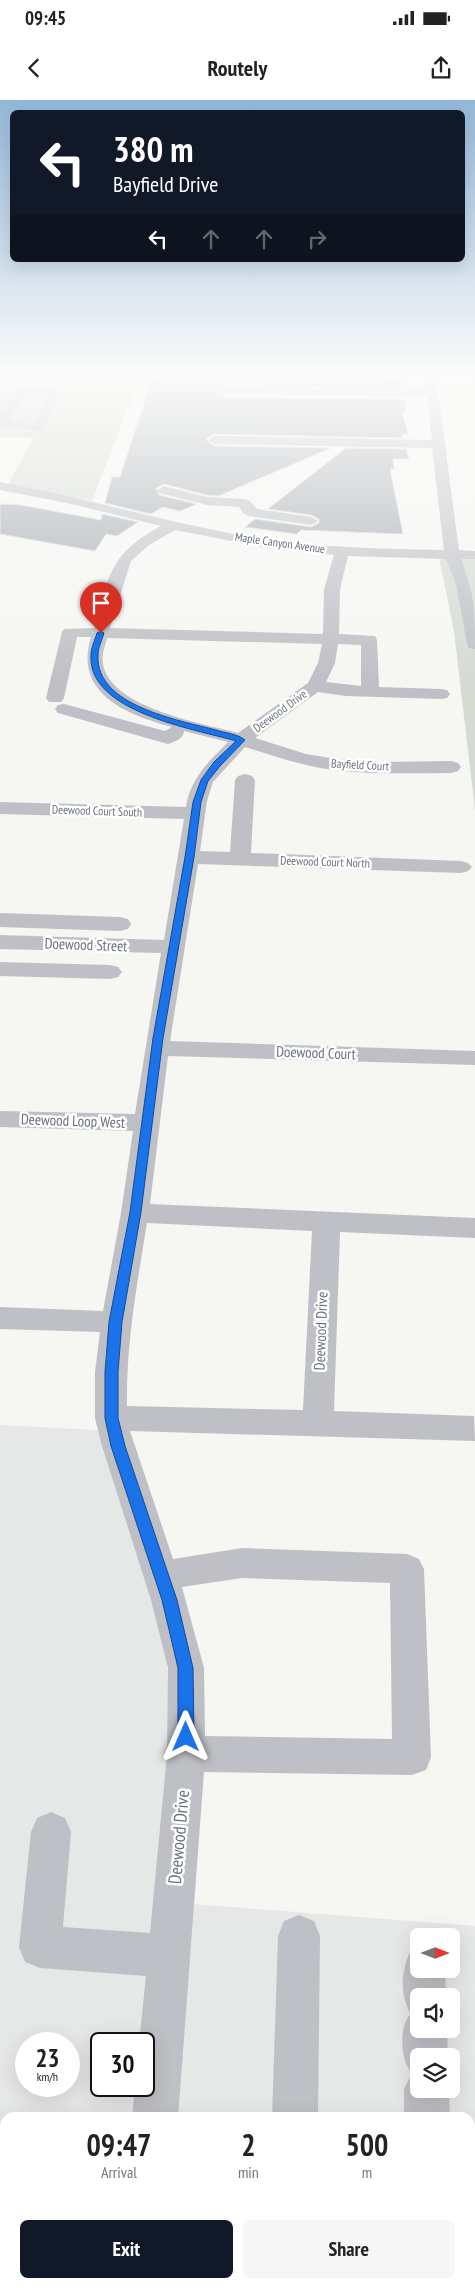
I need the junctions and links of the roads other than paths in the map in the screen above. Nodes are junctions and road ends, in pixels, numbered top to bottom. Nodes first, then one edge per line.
1 (443, 478) edge
2 (0, 486) edge
3 (164, 490) dead end
4 (244, 503) junction
5 (310, 521) dead end
6 (174, 525) junction
7 (191, 529) junction
8 (342, 552) junction
9 (452, 555) junction
10 (475, 555) edge
11 (101, 633) junction
12 (331, 639) junction
13 (475, 644) edge
14 (315, 686) junction
15 (370, 692) junction
16 (441, 694) dead end
17 (187, 724) junction
18 (241, 740) junction
19 (452, 767) dead end
20 (245, 780) dead end
21 (0, 808) edge
22 (194, 813) junction
23 (189, 857) junction
24 (240, 859) junction
25 (461, 867) dead end
26 (0, 920) edge
27 (120, 924) dead end
28 (0, 942) edge
29 (173, 947) junction
30 (0, 969) edge
31 (110, 972) dead end
32 (158, 1048) junction
33 (475, 1058) edge
34 (0, 1119) edge
35 (146, 1123) junction
36 (135, 1212) junction
37 (326, 1222) junction
38 (475, 1228) edge
39 (0, 1318) edge
40 (116, 1322) junction
41 (111, 1418) junction
42 (318, 1423) junction
43 (474, 1429) edge
44 (161, 1576) junction
45 (186, 1754) junction
46 (52, 1832) dead end
47 (299, 1936) dead end
48 (169, 1956) junction
49 (426, 2098) edge
50 (156, 2112) edge
51 (295, 2112) edge
52 (427, 2112) edge

1 - 9 street
2 - 6 street, Maple Canyon Avenue
3 - 4 street
4 - 5 street
4 - 7 street
6 - 7 street, Maple Canyon Avenue
6 - 11 street, Bayfield Court
7 - 8 street, Maple Canyon Avenue
8 - 9 street, Maple Canyon Avenue
8 - 12 street, Deewood Drive
9 - 10 street, Maple Canyon Avenue
9 - 13 street
11 - 12 street
11 - 17 street, Bayfield Court
11 - 17 street
12 - 14 street, Deewood Drive
12 - 15 street
14 - 15 street
14 - 18 street, Deewood Drive
15 - 16 street
17 - 18 street, Bayfield Court
18 - 19 street, Bayfield Court
18 - 22 street, Deewood Drive
20 - 24 street
21 - 22 street, Deewood Court South
22 - 23 street, Deewood Drive
23 - 24 street, Deewood Court North
23 - 29 street, Deewood Drive
24 - 25 street, Deewood Court North
26 - 27 street
28 - 29 street, Doewood Street
29 - 32 street, Deewood Drive
30 - 31 street
32 - 33 street, Doewood Court
32 - 35 street, Deewood Drive
34 - 35 street, Deewood Loop West
35 - 36 street, Deewood Drive
36 - 37 street
36 - 40 street, Deewood Drive
37 - 38 street
37 - 42 street, Deewood Drive
39 - 40 street
40 - 41 street, Deewood Drive
41 - 42 street
41 - 44 street, Deewood Drive
42 - 43 street
44 - 45 street, Deewood Drive
44 - 45 street
45 - 48 street, Deewood Drive
46 - 48 street
47 - 51 street
48 - 50 street, Deewood Drive
49 - 52 street

